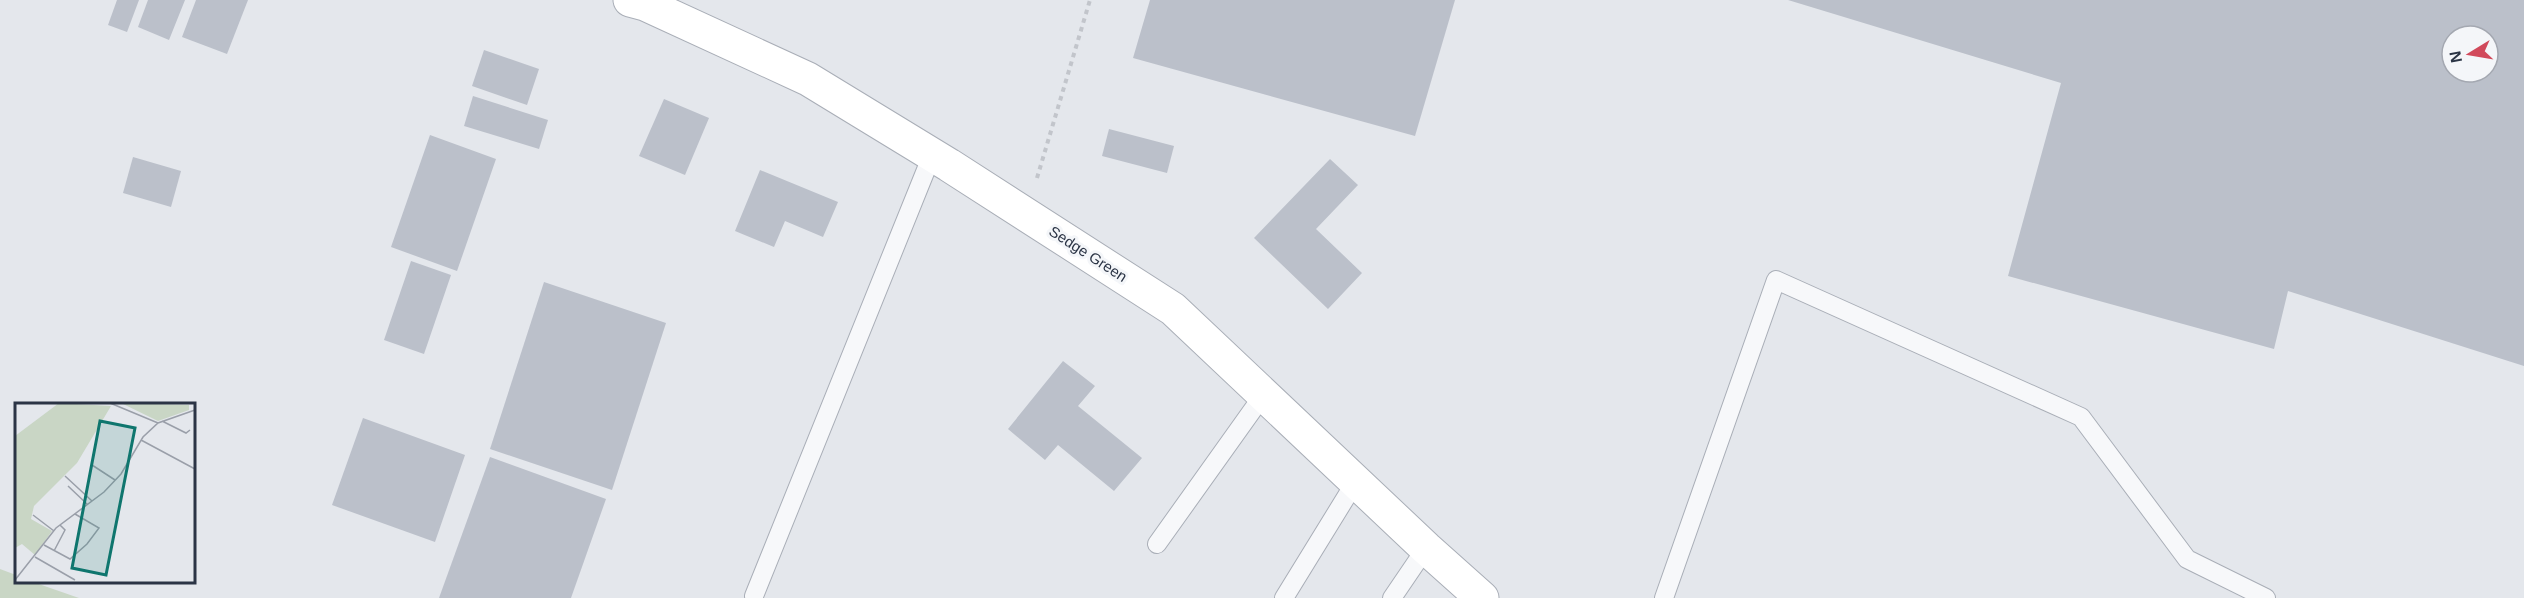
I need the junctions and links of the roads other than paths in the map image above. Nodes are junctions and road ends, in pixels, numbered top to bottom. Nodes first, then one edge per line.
1 (630, 0) edge
2 (932, 155) junction
3 (1264, 394) junction
4 (1356, 482) junction
5 (1157, 544) dead end
6 (1426, 548) junction
7 (754, 596) dead end
8 (1284, 598) edge
9 (1392, 598) edge
10 (1482, 598) edge
11 (1664, 598) edge
12 (2266, 598) edge

1 - 2 street, Sedge Green
2 - 3 street, Sedge Green
2 - 7 lane
3 - 4 street, Sedge Green
3 - 5 lane
4 - 6 street, Sedge Green
4 - 8 lane
6 - 9 lane
6 - 10 street, Sedge Green
11 - 12 lane

